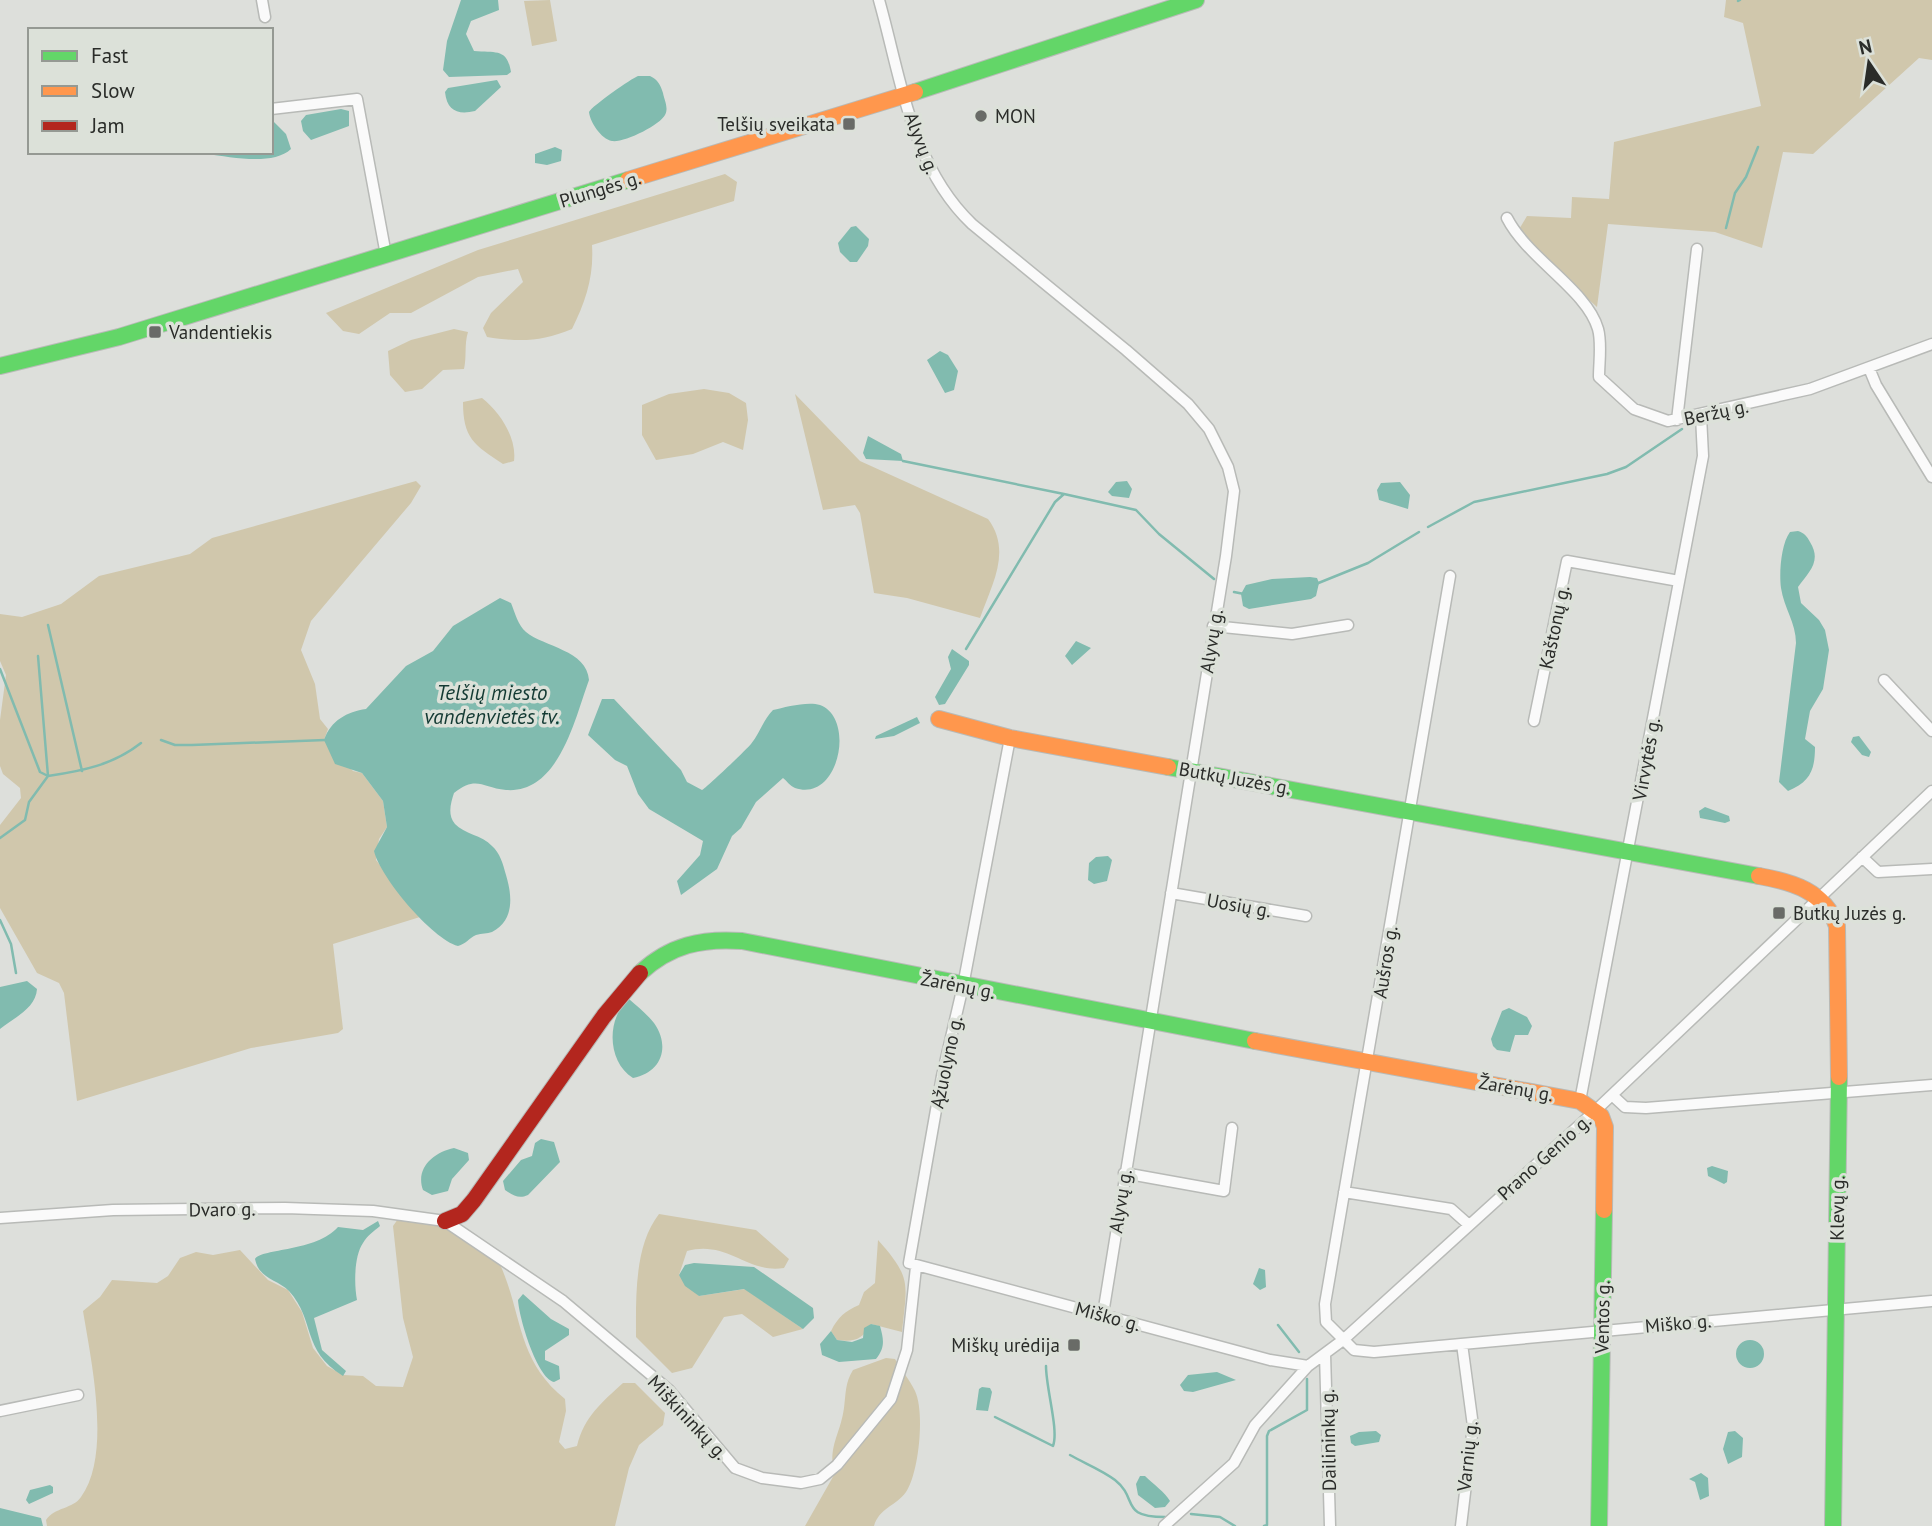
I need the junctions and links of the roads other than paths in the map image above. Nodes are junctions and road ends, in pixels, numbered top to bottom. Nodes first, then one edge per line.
1 (262, 0) edge
2 (879, 0) edge
3 (1196, 0) edge
4 (265, 17) dead end
5 (905, 95) junction
6 (273, 109) edge
7 (1507, 218) dead end
8 (1697, 249) dead end
9 (386, 255) junction
10 (1932, 344) edge
11 (0, 366) edge
12 (1869, 368) junction
13 (1701, 416) junction
14 (1677, 420) junction
15 (1932, 477) edge
16 (1450, 576) dead end
17 (1679, 582) junction
18 (1348, 625) dead end
19 (1213, 626) junction
20 (1884, 680) dead end
21 (939, 719) dead end
22 (1534, 721) dead end
23 (1932, 731) edge
24 (1010, 738) junction
25 (1191, 769) junction
26 (1932, 791) edge
27 (1409, 810) junction
28 (1629, 851) junction
29 (1862, 857) junction
30 (1932, 869) edge
31 (1171, 893) junction
32 (1818, 896) junction
33 (1306, 916) dead end
34 (963, 986) junction
35 (1148, 1022) junction
36 (1368, 1062) junction
37 (1932, 1085) edge
38 (1839, 1093) junction
39 (1612, 1095) junction
40 (1580, 1101) junction
41 (1595, 1111) junction
42 (1232, 1128) dead end
43 (1124, 1173) junction
44 (1344, 1192) junction
45 (0, 1218) edge
46 (444, 1221) junction
47 (1469, 1225) junction
48 (913, 1265) junction
49 (1932, 1301) edge
50 (1836, 1310) junction
51 (1103, 1314) junction
52 (1602, 1330) junction
53 (1343, 1340) junction
54 (1462, 1344) junction
55 (1325, 1354) junction
56 (1308, 1366) junction
57 (78, 1395) dead end
58 (0, 1411) edge
59 (1164, 1526) edge
60 (1330, 1526) edge
61 (1461, 1526) edge
62 (1599, 1526) edge
63 (1833, 1526) edge

1 - 4 street
2 - 5 street, Alyvų g.
3 - 5 street, Plungės g.
5 - 9 street, Plungės g.
5 - 19 street, Alyvų g.
6 - 9 street
7 - 14 street, Beržų g.
8 - 14 street
9 - 11 street, Plungės g.
10 - 12 street, Beržų g.
12 - 13 street, Beržų g.
12 - 15 street
13 - 14 street, Beržų g.
13 - 17 street, Virvytės g.
16 - 27 street, Aušros g.
17 - 22 street, Kaštonų g.
17 - 28 street, Virvytės g.
18 - 19 street
19 - 25 street, Alyvų g.
20 - 23 street
21 - 24 street, Butkų Juzės g.
24 - 25 street, Butkų Juzės g.
24 - 34 street, Ąžuolyno g.
25 - 27 street, Butkų Juzės g.
25 - 31 street, Alyvų g.
26 - 29 street, Prano Genio g.
27 - 28 street, Butkų Juzės g.
27 - 36 street, Aušros g.
28 - 32 street, Butkų Juzės g.
28 - 40 street, Virvytės g.
29 - 30 street
29 - 32 street, Prano Genio g.
31 - 33 street, Uosių g.
31 - 35 street, Alyvų g.
32 - 38 street, Klevų g.
32 - 39 street, Prano Genio g.
34 - 35 street, Žarėnų g.
34 - 46 street, Žarėnų g.
34 - 48 street, Ąžuolyno g.
35 - 36 street, Žarėnų g.
35 - 43 street, Alyvų g.
36 - 40 street, Žarėnų g.
36 - 44 street, Aušros g.
37 - 38 street
38 - 39 street
38 - 50 street, Klevų g.
39 - 41 street, Prano Genio g.
40 - 41 street, Žarėnų g.
41 - 47 street, Prano Genio g.
41 - 52 street, Ventos g.
42 - 43 street
43 - 51 street, Alyvų g.
44 - 47 street
44 - 53 street, Aušros g.
45 - 46 street, Dvaro g.
46 - 48 street, Miškininkų g.
47 - 53 street, Prano Genio g.
48 - 51 street, Miško g.
49 - 50 street, Miško g.
50 - 52 street, Miško g.
50 - 63 street, Klevų g.
51 - 56 street, Miško g.
52 - 54 street, Miško g.
52 - 62 street, Ventos g.
53 - 54 street, Miško g.
53 - 55 street, Prano Genio g.
54 - 61 street, Varnių g.
55 - 56 street, Prano Genio g.
55 - 60 street, Dailininkų g.
56 - 59 street, Prano Genio g.
57 - 58 street

